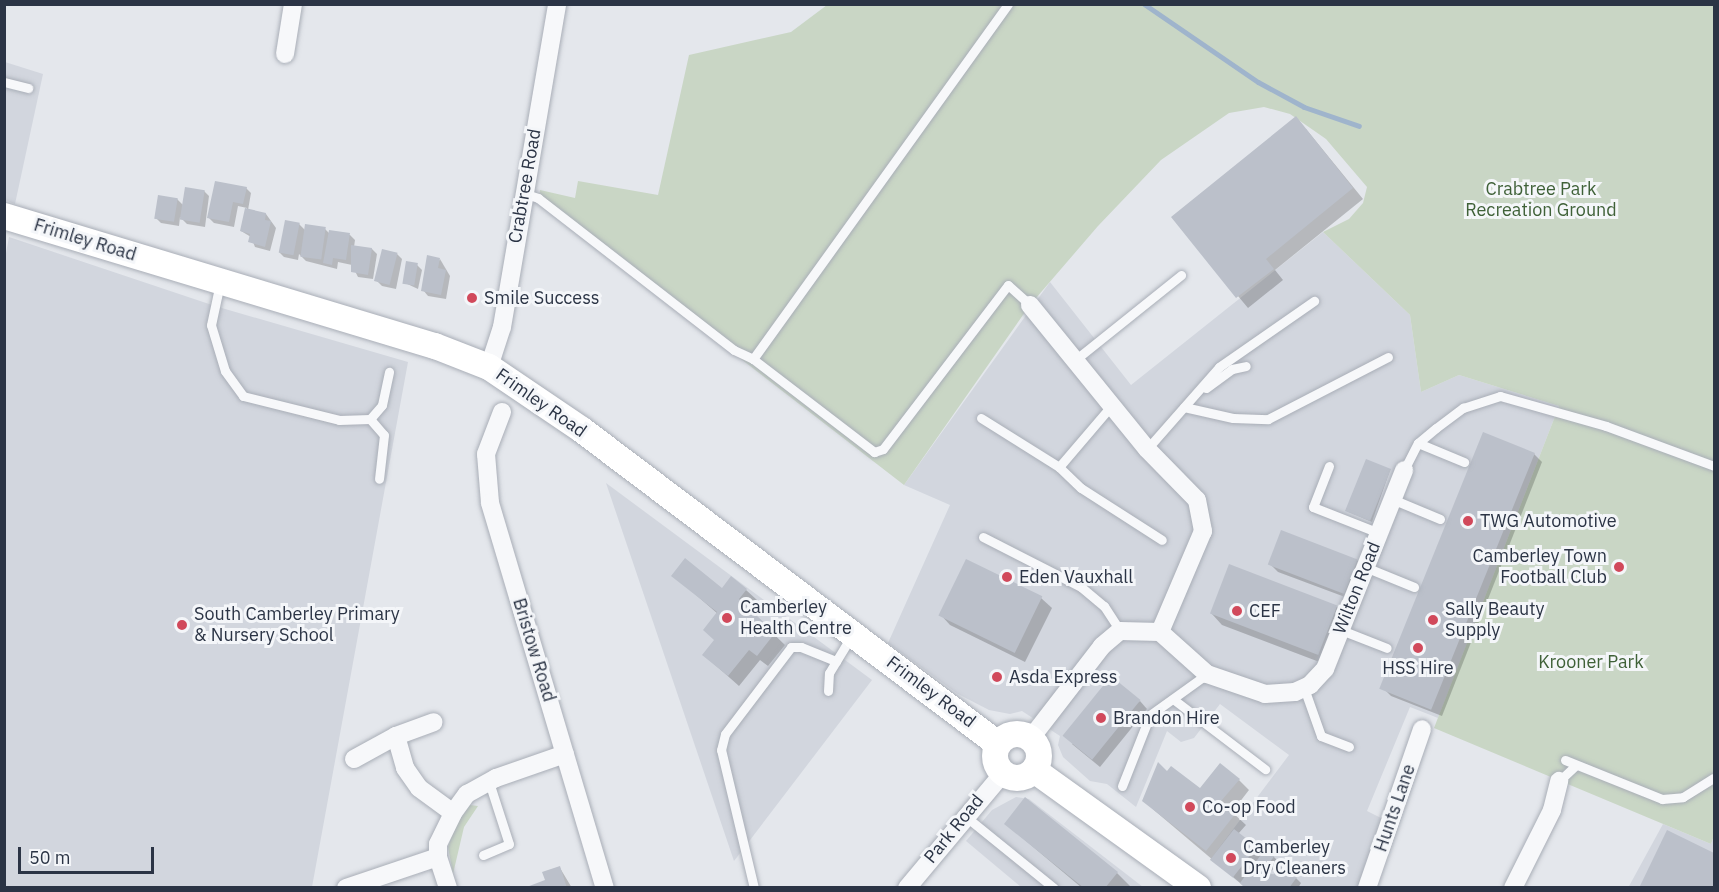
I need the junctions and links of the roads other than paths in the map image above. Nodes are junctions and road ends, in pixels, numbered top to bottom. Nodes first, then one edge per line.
1 (293, 4) edge
2 (557, 4) edge
3 (1008, 4) edge
4 (285, 54) dead end
5 (4, 82) edge
6 (28, 88) dead end
7 (523, 193) junction
8 (4, 216) edge
9 (1181, 275) dead end
10 (220, 281) junction
11 (1314, 301) dead end
12 (1030, 305) joint
13 (1388, 357) dead end
14 (753, 358) junction
15 (1075, 360) junction
16 (1246, 366) dead end
17 (489, 367) junction
18 (389, 372) dead end
19 (1194, 397) junction
20 (1112, 405) junction
21 (1184, 407) junction
22 (502, 412) dead end
23 (981, 418) dead end
24 (370, 420) junction
25 (1418, 443) junction
26 (1147, 448) junction
27 (1464, 462) dead end
28 (1329, 466) dead end
29 (1714, 466) edge
30 (1059, 467) junction
31 (1404, 470) joint
32 (379, 479) dead end
33 (1392, 499) junction
34 (1440, 519) dead end
35 (1379, 533) junction
36 (983, 537) dead end
37 (1162, 540) dead end
38 (1365, 567) junction
39 (1414, 587) dead end
40 (1341, 630) junction
41 (1120, 631) junction
42 (1160, 632) junction
43 (853, 633) junction
44 (1387, 648) dead end
45 (836, 661) junction
46 (1207, 674) junction
47 (1304, 688) junction
48 (828, 691) dead end
49 (1173, 699) junction
50 (434, 722) dead end
51 (1422, 729) dead end
52 (396, 736) junction
53 (1030, 738) junction
54 (998, 744) junction
55 (1349, 747) dead end
56 (565, 754) junction
57 (354, 759) dead end
58 (1565, 760) dead end
59 (1576, 765) junction
60 (1265, 769) dead end
61 (1034, 770) junction
62 (1003, 773) junction
63 (1714, 778) edge
64 (1559, 781) joint
65 (489, 782) junction
66 (1122, 786) dead end
67 (453, 813) junction
68 (965, 816) junction
69 (483, 855) dead end
70 (438, 857) junction
71 (1187, 885) edge
72 (346, 888) edge
73 (448, 888) edge
74 (605, 888) edge
75 (754, 888) edge
76 (907, 888) edge
77 (1054, 888) edge
78 (1367, 888) edge
79 (1513, 888) edge

1 - 4 street
2 - 7 street, Crabtree Road
3 - 14 lane
5 - 6 lane
7 - 14 lane
7 - 17 street, Crabtree Road
8 - 10 main road, Frimley Road
9 - 15 lane
10 - 17 main road, Frimley Road
10 - 24 lane
11 - 19 lane
12 - 14 lane
12 - 15 street
13 - 21 lane
15 - 20 street
16 - 19 lane
17 - 43 main road, Frimley Road
18 - 24 lane
19 - 21 lane
20 - 26 street
20 - 30 lane
21 - 26 lane
22 - 56 street, Bristow Road
23 - 30 lane
24 - 32 lane
25 - 27 lane
25 - 29 lane, Wilton Road
25 - 31 lane, Wilton Road
26 - 42 street
28 - 35 lane
30 - 37 lane
31 - 33 street, Wilton Road
33 - 34 lane
33 - 35 street, Wilton Road
35 - 38 street, Wilton Road
36 - 41 lane
38 - 39 lane
38 - 40 street, Wilton Road
40 - 44 lane
40 - 47 street, Wilton Road
41 - 42 street
41 - 53 street
42 - 46 street
43 - 45 lane
43 - 54 main road, Frimley Road
45 - 48 lane
45 - 75 lane
46 - 47 street
46 - 49 lane
47 - 55 lane
49 - 60 lane
49 - 66 lane
50 - 52 street
51 - 78 street, Hunts Lane
52 - 57 street
52 - 67 street
53 - 54 main road
53 - 61 main road
54 - 62 main road
56 - 65 street
56 - 74 street, Bristow Road
58 - 59 lane
59 - 63 lane
59 - 64 lane
61 - 62 main road
61 - 71 main road
62 - 68 street, Park Road
64 - 79 street
65 - 67 street
65 - 69 lane
67 - 70 street
68 - 76 street, Park Road
68 - 77 lane
70 - 72 street
70 - 73 street

